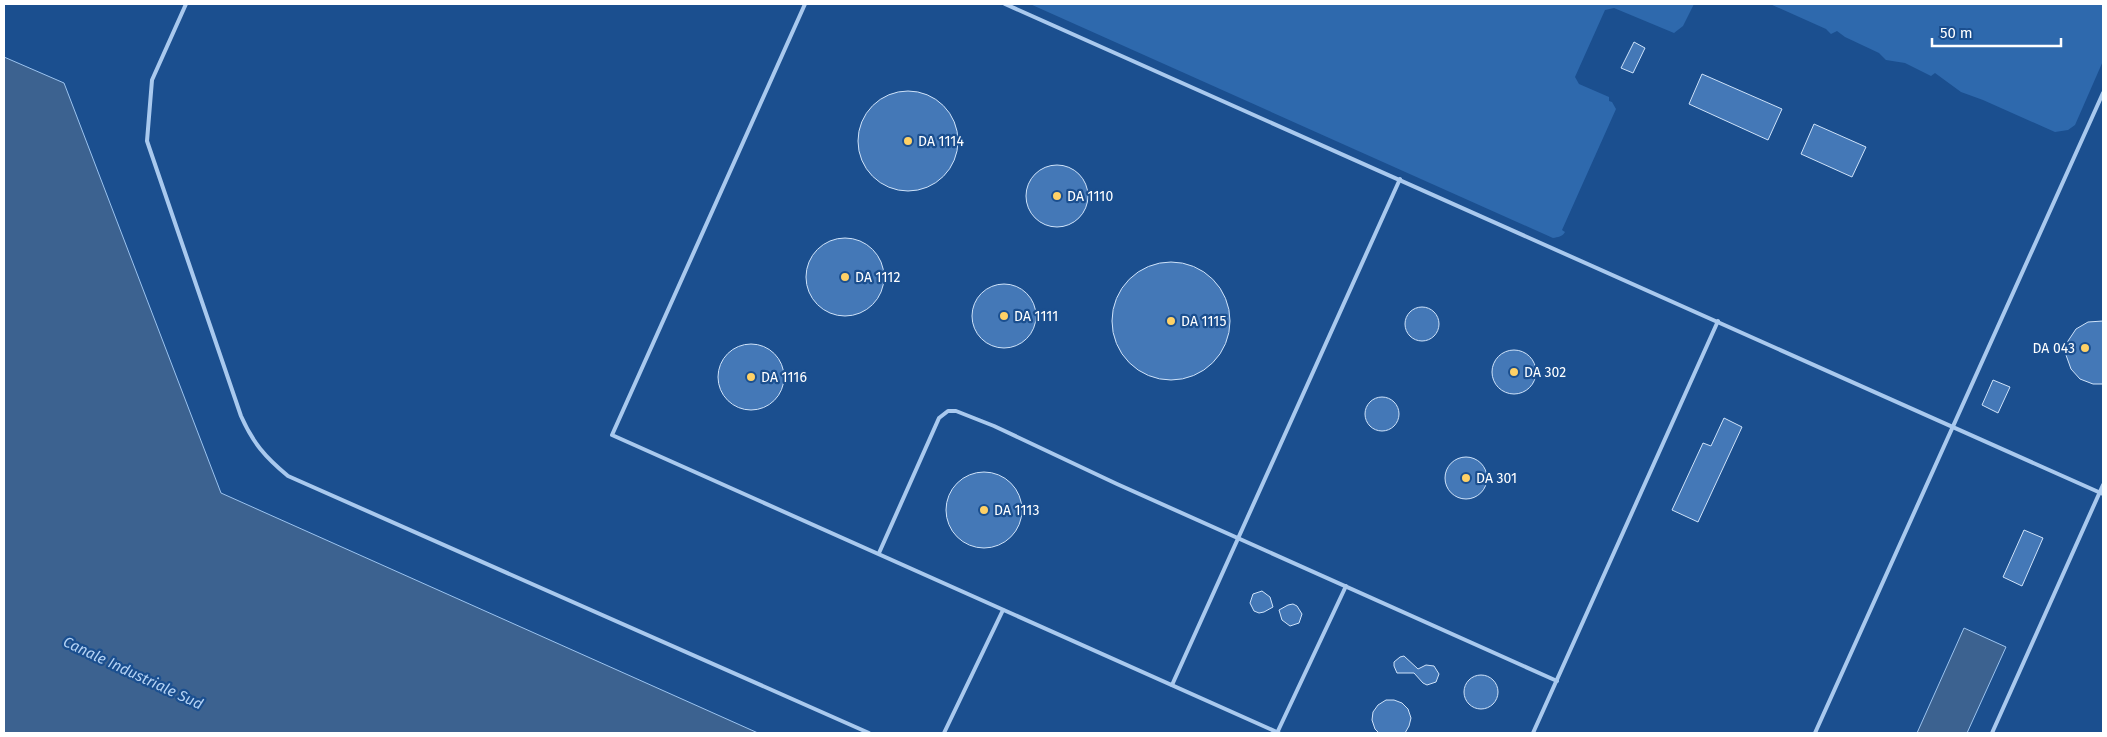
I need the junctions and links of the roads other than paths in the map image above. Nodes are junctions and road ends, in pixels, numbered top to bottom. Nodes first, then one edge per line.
1 (186, 4) edge
2 (805, 4) edge
3 (1005, 4) edge
4 (2103, 92) edge
5 (1400, 178) junction
6 (1718, 321) junction
7 (1952, 427) junction
8 (2103, 485) edge
9 (2102, 493) edge
10 (1240, 538) junction
11 (879, 553) junction
12 (1346, 586) junction
13 (1003, 610) junction
14 (1557, 681) junction
15 (1172, 685) junction
16 (869, 733) edge
17 (944, 733) edge
18 (1278, 733) edge
19 (1534, 733) edge
20 (1815, 733) edge
21 (1992, 733) edge

1 - 16 lane
2 - 11 lane
3 - 5 lane
4 - 7 lane
5 - 6 lane
5 - 10 lane
6 - 7 lane
6 - 14 lane
7 - 9 lane
7 - 20 lane
8 - 9 lane
9 - 21 lane
10 - 11 lane
10 - 12 lane
10 - 15 lane
11 - 13 lane
12 - 14 lane
12 - 18 lane
13 - 15 lane
13 - 17 lane
14 - 19 lane
15 - 18 lane

